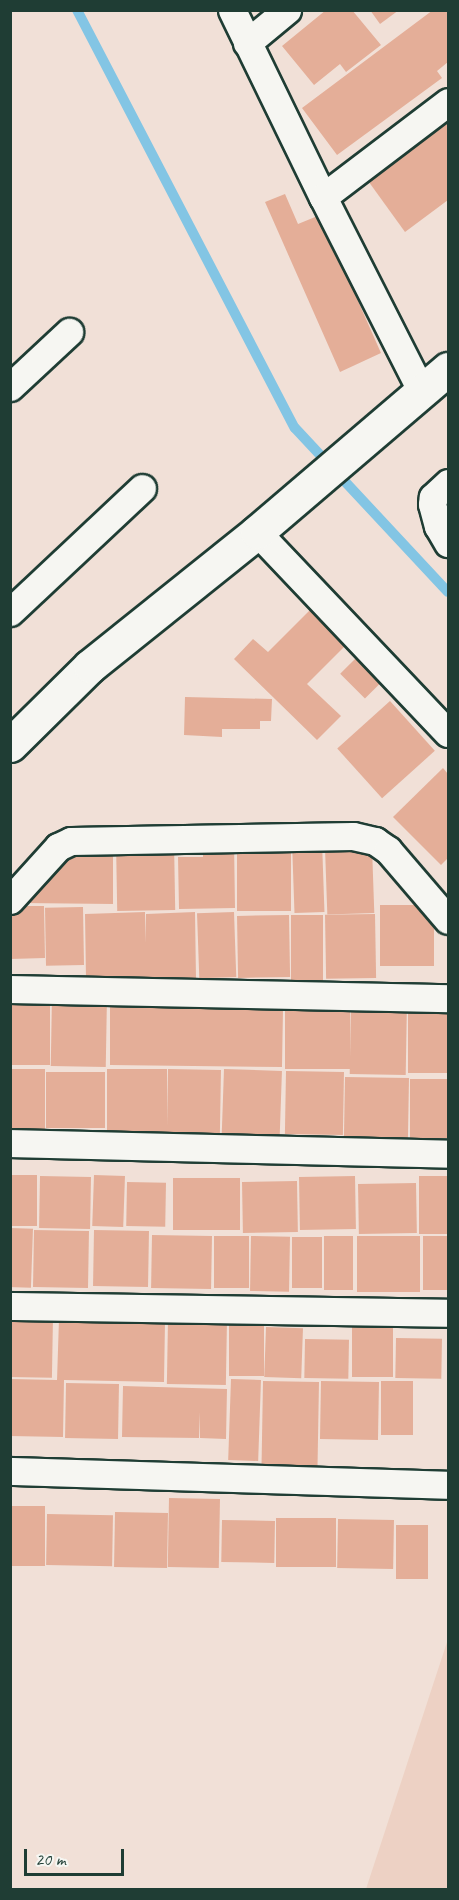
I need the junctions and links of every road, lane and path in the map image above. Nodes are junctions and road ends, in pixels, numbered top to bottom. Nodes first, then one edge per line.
1 (232, 10) edge
2 (287, 10) edge
3 (247, 43) junction
4 (448, 102) edge
5 (323, 197) junction
6 (69, 332) dead end
7 (448, 369) edge
8 (10, 387) edge
9 (422, 390) junction
10 (448, 483) edge
11 (142, 488) dead end
12 (268, 524) junction
13 (448, 543) edge
14 (10, 612) edge
15 (448, 732) edge
16 (10, 745) edge
17 (10, 900) edge
18 (448, 920) edge
19 (10, 989) edge
20 (448, 998) edge
21 (10, 1143) edge
22 (448, 1154) edge
23 (10, 1306) edge
24 (448, 1313) edge
25 (10, 1471) edge
26 (448, 1485) edge

1 - 3 street
2 - 3 street
3 - 5 street
4 - 5 street
5 - 9 street
6 - 8 street
7 - 9 street
9 - 12 street
10 - 13 street
11 - 14 street
12 - 15 street
12 - 16 street
17 - 18 street
19 - 20 street
21 - 22 street
23 - 24 street
25 - 26 street

